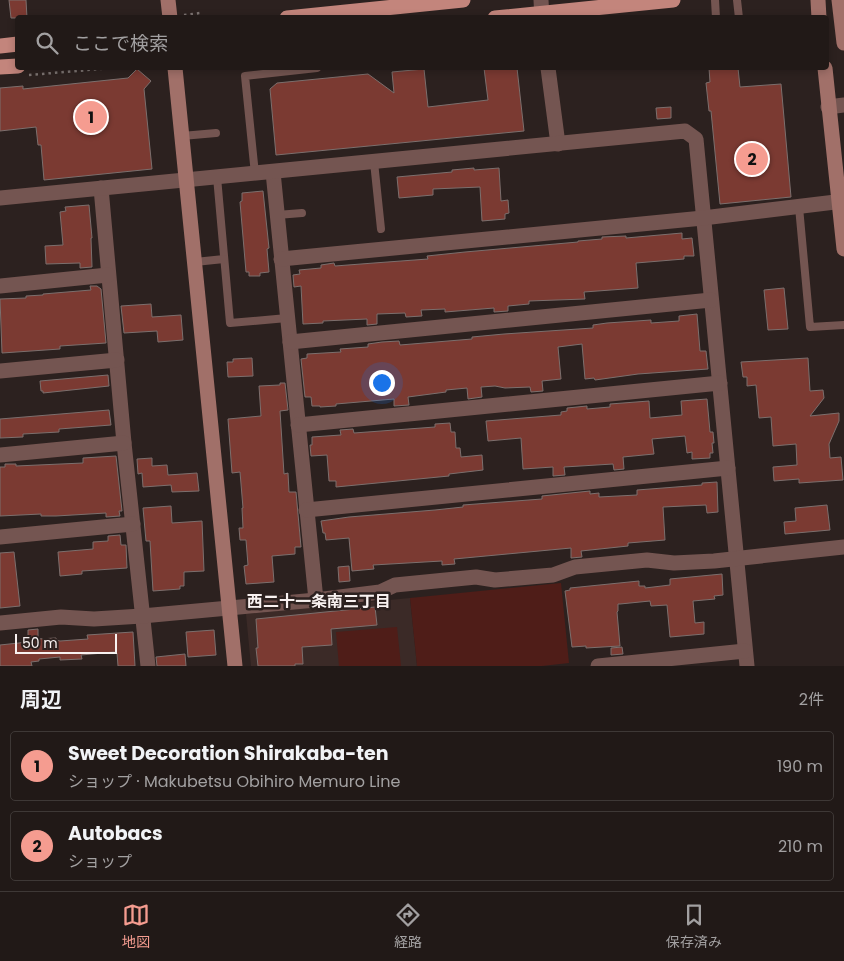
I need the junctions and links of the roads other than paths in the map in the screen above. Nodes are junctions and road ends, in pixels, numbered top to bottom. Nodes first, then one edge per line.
1 (168, 0) edge
2 (463, 0) edge
3 (673, 0) edge
4 (714, 0) edge
5 (737, 0) edge
6 (818, 0) edge
7 (840, 0) edge
8 (542, 10) edge
9 (170, 15) edge
10 (316, 15) edge
11 (513, 15) edge
12 (716, 15) edge
13 (739, 15) edge
14 (820, 15) edge
15 (844, 42) edge
16 (15, 44) edge
17 (0, 46) edge
18 (0, 67) edge
19 (15, 69) edge
20 (175, 70) edge
21 (299, 70) edge
22 (548, 70) edge
23 (824, 70) edge
24 (844, 105) edge
25 (828, 107) junction
26 (216, 133) dead end
27 (182, 136) junction
28 (558, 144) junction
29 (374, 162) junction
30 (273, 172) junction
31 (255, 174) junction
32 (217, 177) junction
33 (187, 180) junction
34 (100, 188) junction
35 (0, 198) edge
36 (842, 202) edge
37 (799, 206) junction
38 (302, 213) dead end
39 (277, 215) junction
40 (703, 218) junction
41 (381, 228) dead end
42 (844, 249) edge
43 (224, 259) junction
44 (281, 259) junction
45 (195, 262) junction
46 (108, 275) junction
47 (0, 286) edge
48 (711, 300) junction
49 (287, 318) junction
50 (844, 326) edge
51 (290, 342) junction
52 (117, 360) junction
53 (0, 371) edge
54 (720, 382) junction
55 (298, 425) junction
56 (124, 443) junction
57 (0, 455) edge
58 (728, 468) junction
59 (306, 510) junction
60 (133, 524) junction
61 (0, 537) edge
62 (844, 547) edge
63 (737, 558) junction
64 (316, 600) junction
65 (230, 608) junction
66 (142, 616) junction
67 (0, 623) edge
68 (746, 658) edge
69 (148, 666) edge
70 (235, 666) edge
71 (598, 666) edge

1 - 9 street
2 - 10 main road
3 - 8 main road
4 - 12 lane
5 - 13 lane
6 - 14 street
7 - 15 street
8 - 11 main road
16 - 17 main road
18 - 19 main road
20 - 27 street
21 - 31 lane
22 - 28 street
23 - 25 street
24 - 25 street
25 - 36 street
26 - 27 lane
27 - 33 street
28 - 29 street
28 - 40 street
29 - 30 street
29 - 41 lane
30 - 31 street
30 - 39 street
31 - 32 street
32 - 33 street
32 - 43 lane
33 - 34 street
33 - 45 street
34 - 35 street
34 - 46 street
36 - 37 street
36 - 42 street
37 - 40 street
37 - 50 lane
38 - 39 lane
39 - 44 street
40 - 44 street
40 - 48 street
43 - 45 lane
43 - 49 lane
44 - 49 street
45 - 65 street
46 - 47 street
46 - 52 street
48 - 51 street
48 - 54 street
49 - 51 street
51 - 55 street
52 - 53 street
52 - 56 street
54 - 55 street
54 - 58 street
55 - 59 street
56 - 57 street
56 - 60 street
58 - 59 street
58 - 63 street
59 - 64 street
60 - 61 street
60 - 66 street
62 - 63 street
63 - 64 street
63 - 68 street
64 - 65 street
65 - 66 street
65 - 70 street
66 - 67 street
66 - 69 street
68 - 71 street

